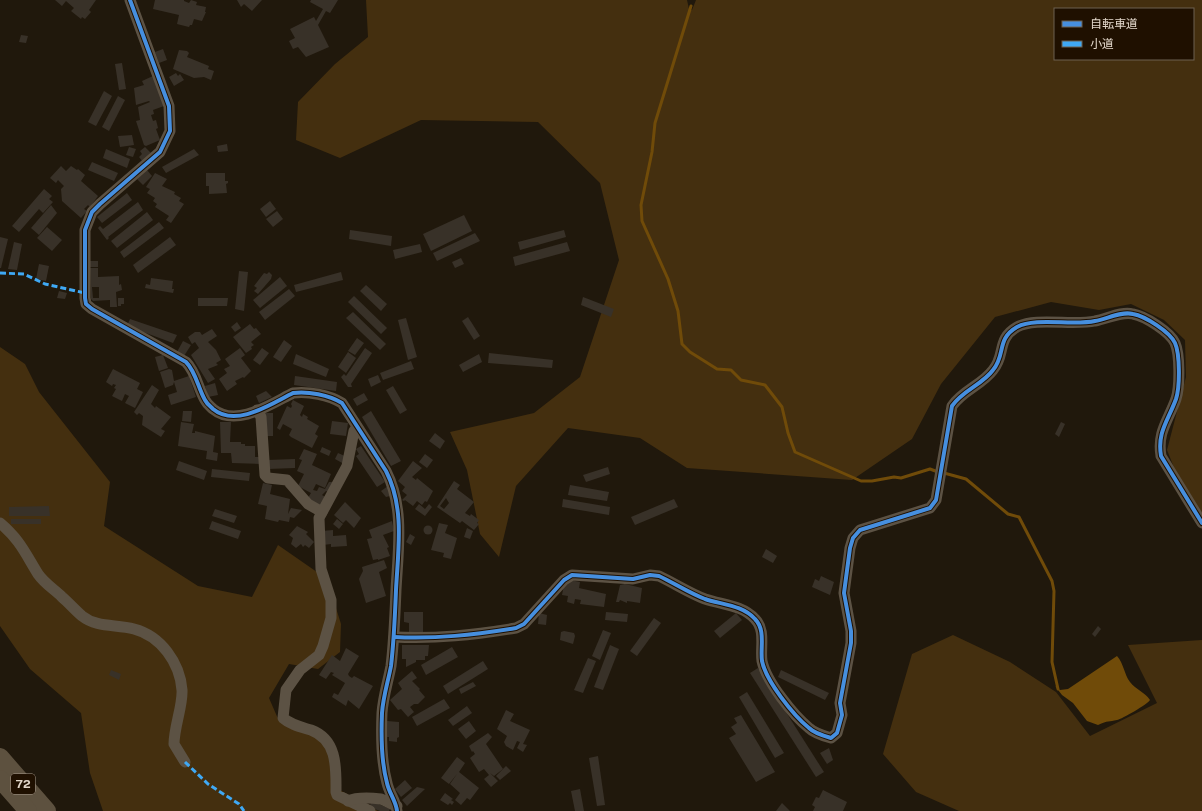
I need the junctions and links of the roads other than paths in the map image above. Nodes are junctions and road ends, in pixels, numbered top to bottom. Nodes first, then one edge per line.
1 (130, 0) edge
2 (258, 410) junction
3 (358, 427) junction
4 (322, 512) junction
5 (0, 523) edge
6 (1202, 523) edge
7 (394, 637) junction
8 (0, 756) edge
9 (185, 762) dead end
10 (0, 779) edge
11 (348, 801) junction
12 (397, 808) edge
13 (28, 811) edge
14 (46, 811) edge
15 (370, 811) edge

1 - 2 street
2 - 3 street
2 - 4 street
3 - 4 street
3 - 7 street
4 - 11 street
5 - 9 street
6 - 7 street
7 - 12 street
8 - 14 main road, 72
10 - 13 main road, 72
11 - 12 street
11 - 15 street

